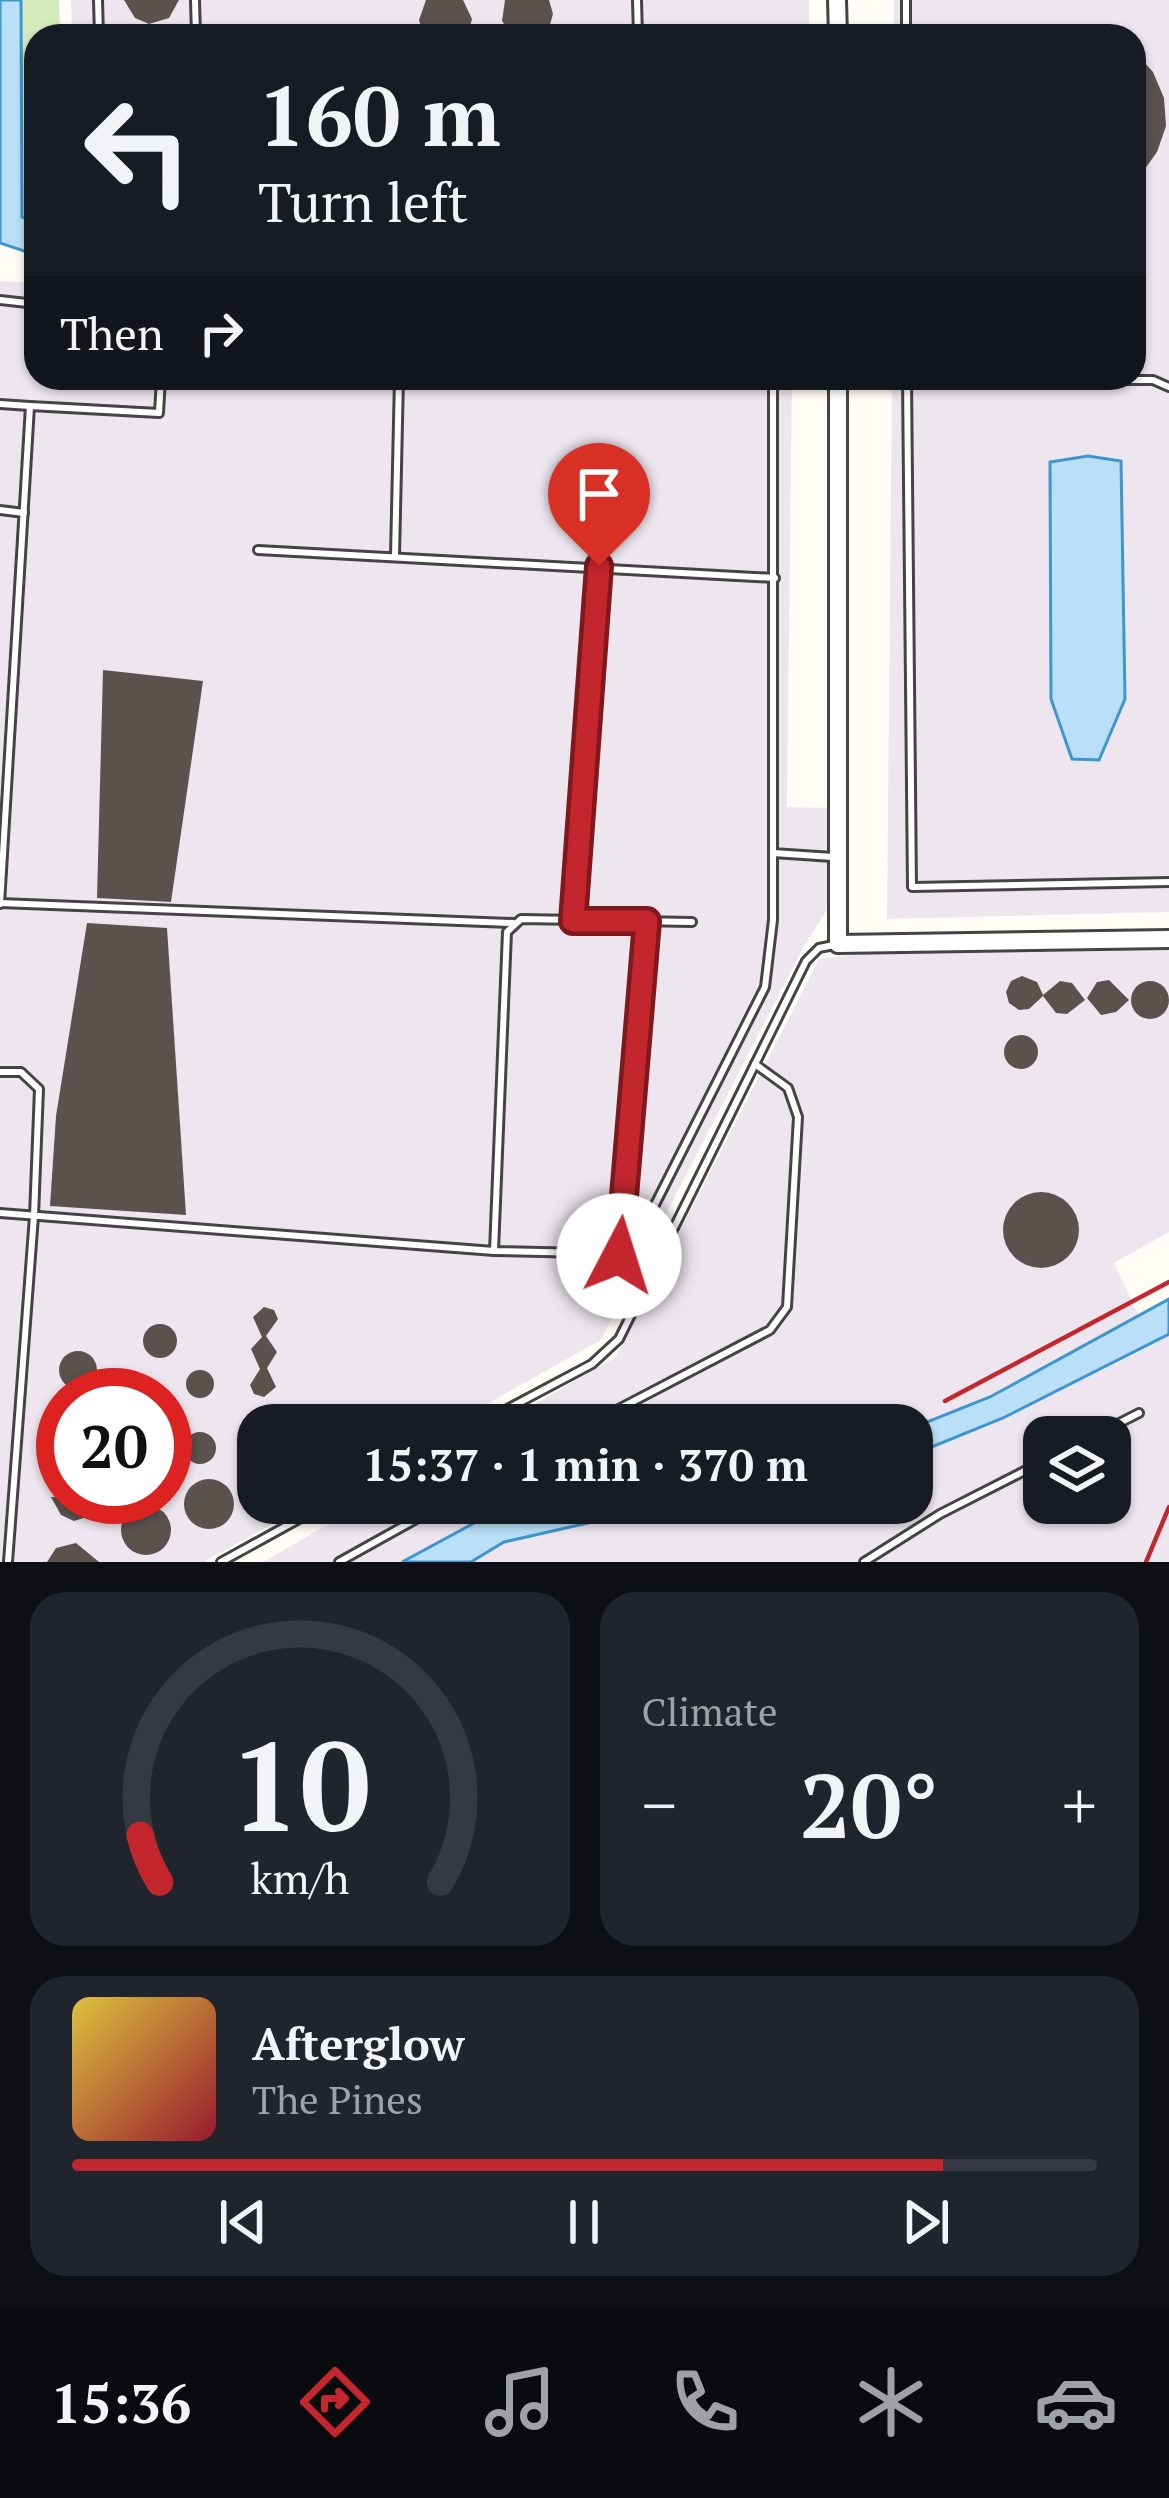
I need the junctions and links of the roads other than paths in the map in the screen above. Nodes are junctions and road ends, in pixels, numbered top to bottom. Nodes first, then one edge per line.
1 (160, 390) edge
2 (399, 390) edge
3 (773, 390) edge
4 (838, 390) edge
5 (907, 390) edge
6 (0, 404) edge
7 (30, 406) junction
8 (0, 510) edge
9 (24, 513) junction
10 (258, 550) dead end
11 (395, 556) junction
12 (599, 566) junction
13 (775, 578) junction
14 (773, 853) junction
15 (836, 858) junction
16 (1169, 882) edge
17 (0, 903) edge
18 (573, 921) junction
19 (647, 921) junction
20 (692, 922) dead end
21 (513, 923) junction
22 (1169, 939) edge
23 (838, 944) junction
24 (754, 1064) junction
25 (0, 1072) edge
26 (0, 1214) edge
27 (34, 1216) junction
28 (494, 1251) junction
29 (619, 1256) junction
30 (516, 1404) edge
31 (628, 1404) edge
32 (1138, 1414) dead end
33 (1131, 1418) edge
34 (1023, 1472) edge
35 (290, 1524) edge
36 (407, 1524) edge
37 (8, 1562) edge
38 (220, 1562) edge
39 (339, 1562) edge
40 (864, 1562) edge

1 - 7 lane
2 - 11 lane
3 - 13 lane
4 - 15 street
5 - 16 lane
6 - 7 lane
7 - 9 lane
8 - 9 lane
9 - 17 lane
10 - 11 lane
11 - 12 lane
12 - 13 lane
12 - 18 lane
13 - 14 lane
14 - 15 lane
14 - 29 lane
15 - 23 street
17 - 21 lane
18 - 19 lane
18 - 21 lane
19 - 20 lane
19 - 29 lane
21 - 28 lane
22 - 23 street
23 - 24 lane
24 - 30 lane
24 - 31 lane
25 - 27 lane
26 - 27 lane
27 - 28 lane
27 - 37 lane
28 - 29 lane
32 - 33 lane
34 - 40 lane
35 - 38 lane
36 - 39 lane

